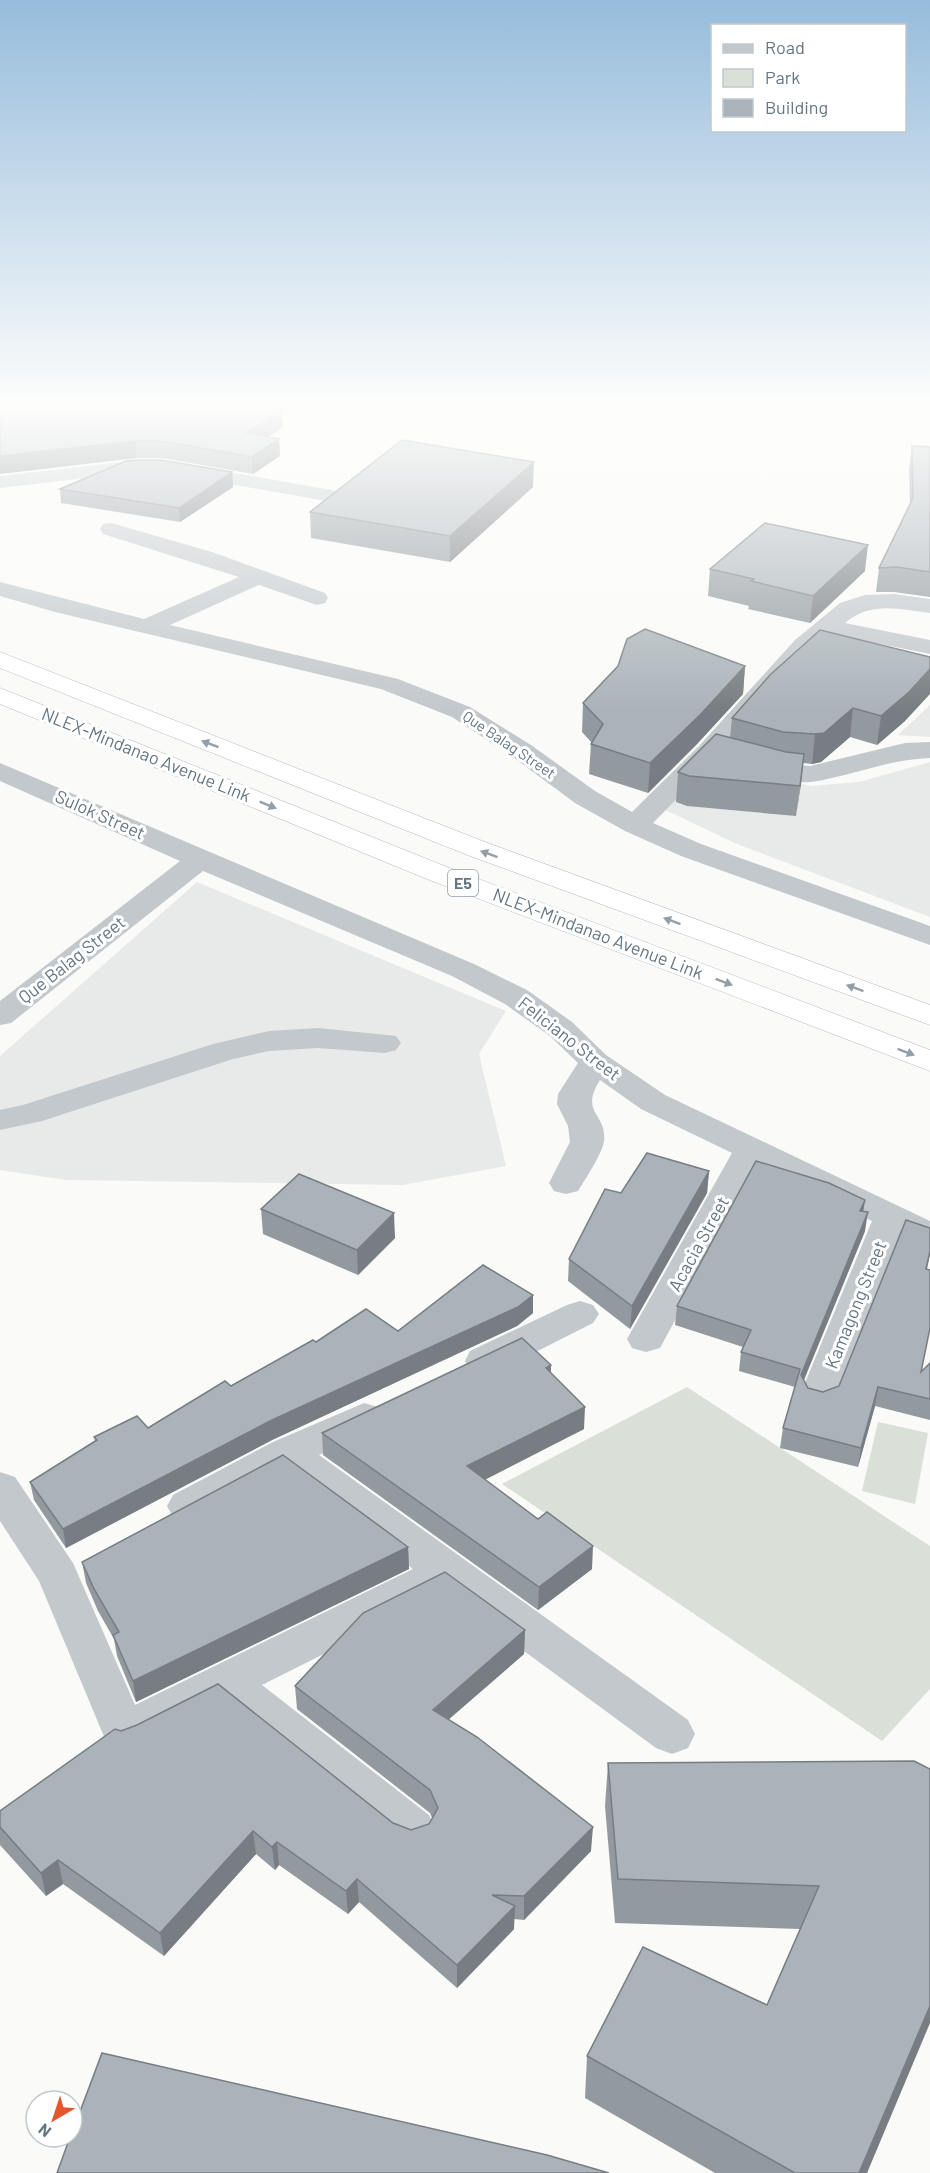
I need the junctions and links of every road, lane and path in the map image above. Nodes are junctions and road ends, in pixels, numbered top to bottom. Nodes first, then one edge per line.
1 (111, 529) dead end
2 (258, 577) junction
3 (0, 589) edge
4 (317, 598) dead end
5 (930, 606) edge
6 (827, 626) junction
7 (146, 627) junction
8 (930, 647) edge
9 (0, 659) edge
10 (0, 695) edge
11 (930, 750) edge
12 (726, 757) junction
13 (0, 771) edge
14 (635, 825) junction
15 (200, 859) junction
16 (930, 936) edge
17 (0, 1016) edge
18 (930, 1016) edge
19 (385, 1043) dead end
20 (930, 1061) edge
21 (595, 1062) junction
22 (0, 1120) edge
23 (752, 1148) junction
24 (566, 1183) dead end
25 (892, 1216) junction
26 (930, 1235) edge
27 (579, 1314) dead end
28 (646, 1339) dead end
29 (448, 1377) edge
30 (820, 1395) edge
31 (394, 1402) edge
32 (287, 1452) junction
33 (0, 1488) edge
34 (151, 1525) edge
35 (448, 1572) junction
36 (225, 1682) junction
37 (672, 1734) dead end
38 (412, 1830) edge

1 - 2 street
2 - 4 street
2 - 7 street
3 - 7 street, Que Balag Street
5 - 6 street
6 - 8 street
6 - 12 street
7 - 14 street, Que Balag Street
18 -> 9 highway, NLEX-Mindanao Avenue Link / E5
10 -> 20 highway, NLEX-Mindanao Avenue Link / E5
11 - 12 street
12 - 14 street
13 - 15 street, Sulok Street
14 - 16 street, Que Balag Street
15 - 17 street, Que Balag Street
15 - 21 street, Feliciano Street
19 - 22 street
21 - 23 street, Feliciano Street
21 - 24 street
23 - 25 street, Feliciano Street
23 - 28 street, Acacia Street
25 - 26 street, Feliciano Street
25 - 30 street, Kamagong Street
27 - 29 street
31 - 32 street
32 - 34 street
32 - 35 street
33 - 36 street
35 - 36 street
35 - 37 street
36 - 38 street

